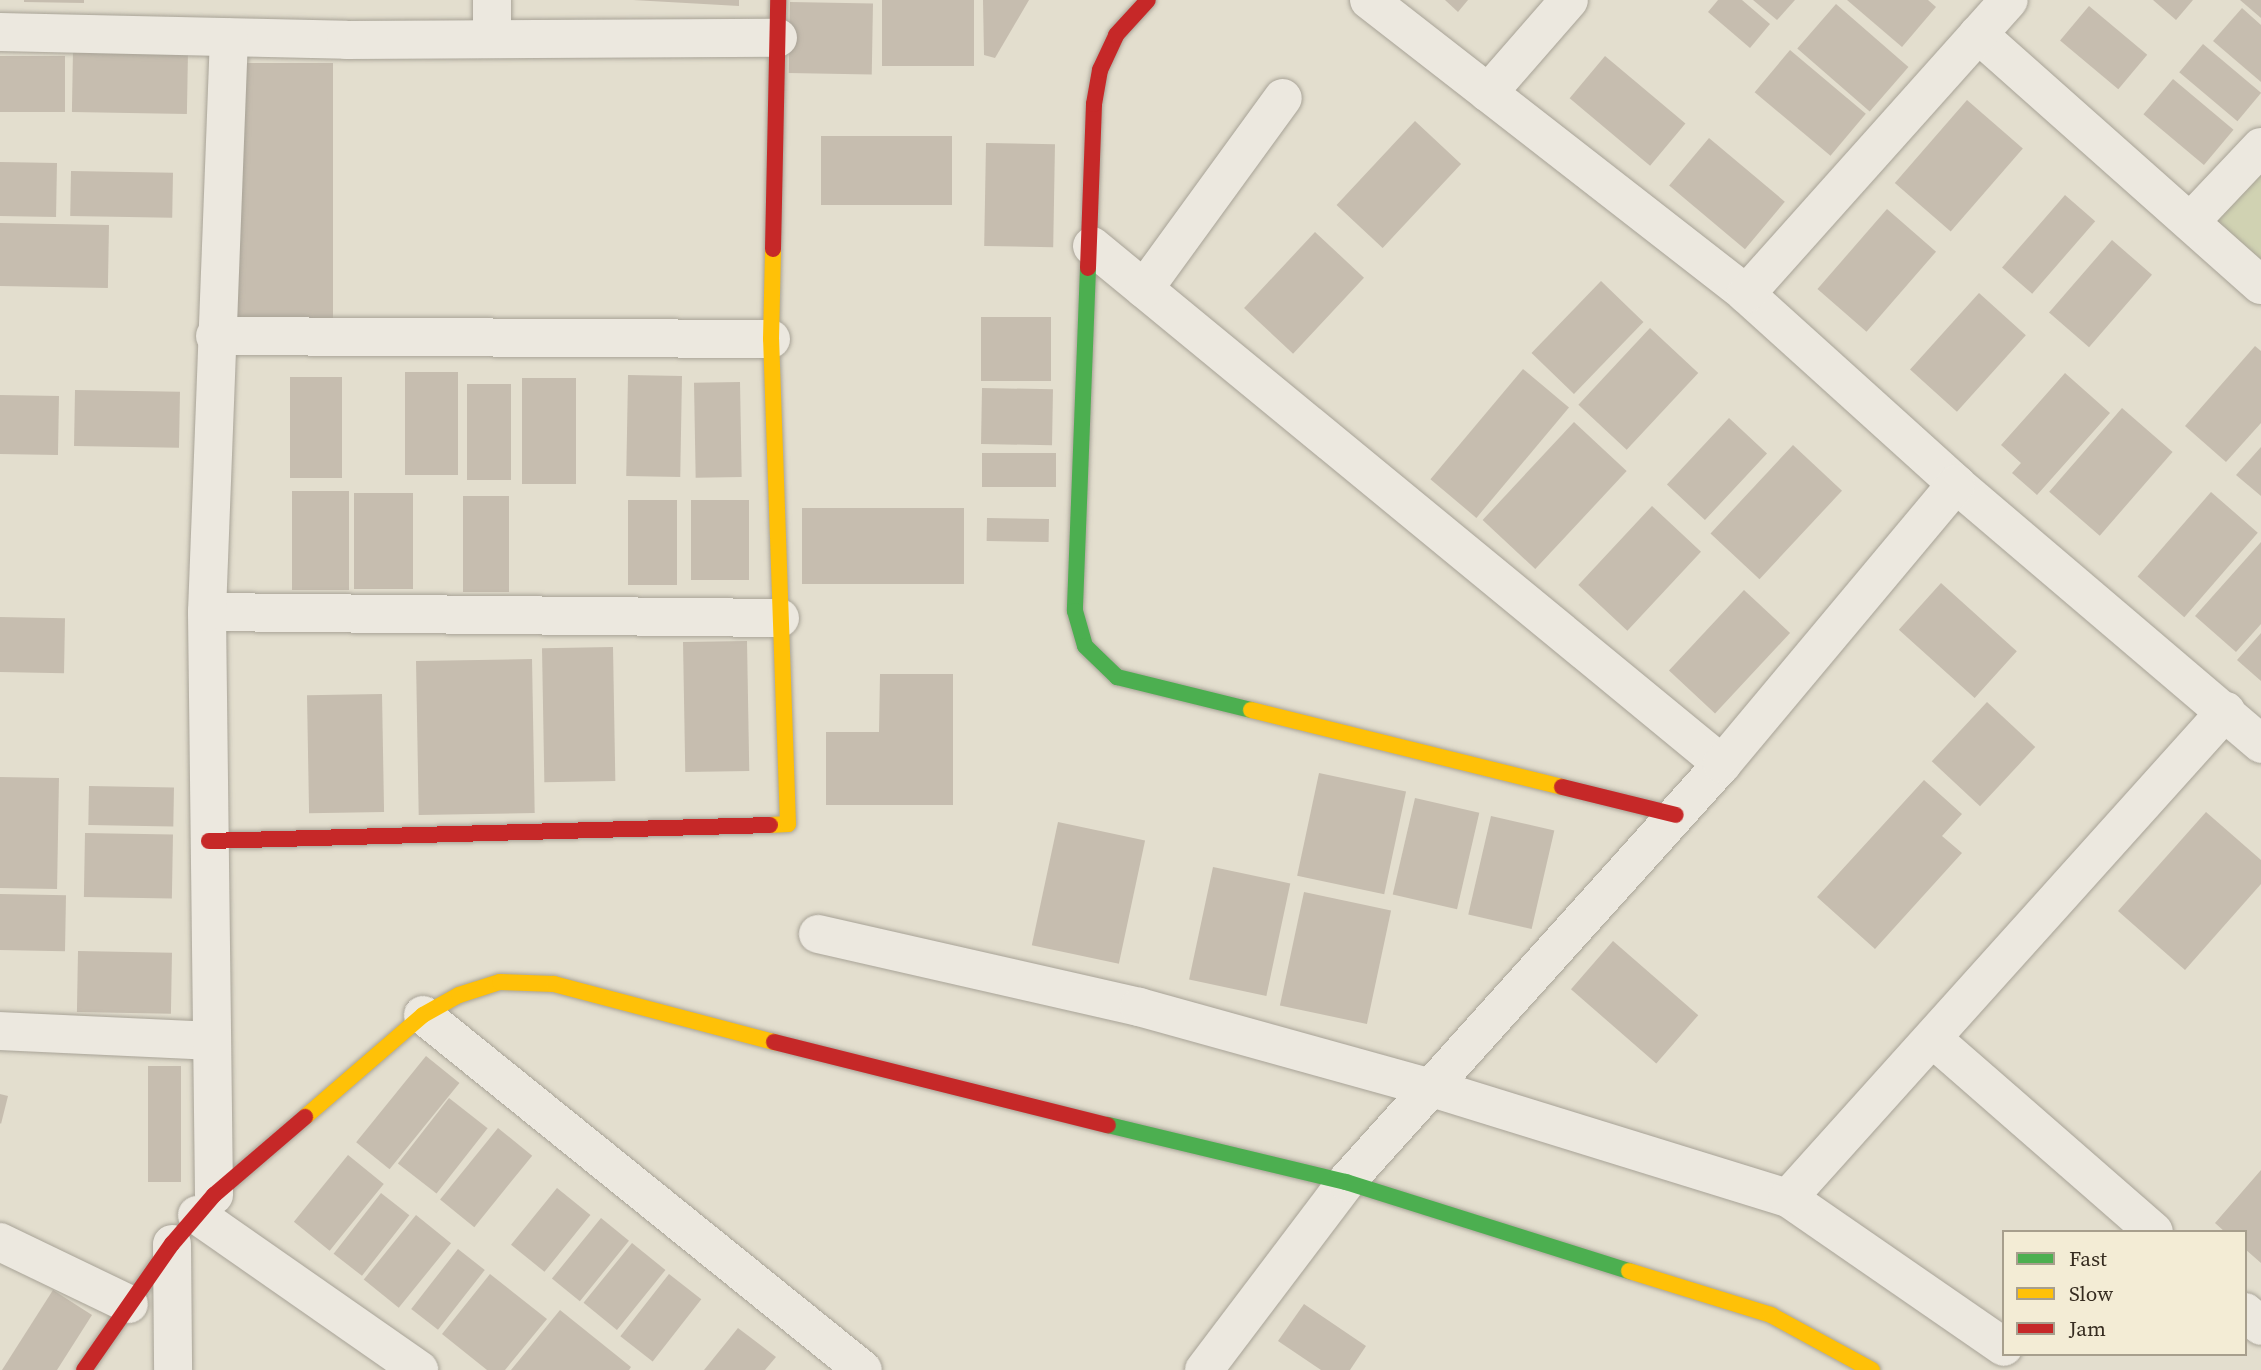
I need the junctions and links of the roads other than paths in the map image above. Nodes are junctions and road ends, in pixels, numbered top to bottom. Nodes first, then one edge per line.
1 (778, 0) edge
2 (1148, 0) edge
3 (1369, 0) edge
4 (1569, 0) edge
5 (2009, 0) edge
6 (492, 18) edge
7 (0, 32) edge
8 (1979, 34) junction
9 (229, 37) junction
10 (778, 38) junction
11 (1488, 93) junction
12 (1283, 98) dead end
13 (2261, 146) edge
14 (2191, 221) junction
15 (1092, 246) junction
16 (2261, 285) edge
17 (1144, 289) junction
18 (1746, 294) junction
19 (215, 336) junction
20 (771, 339) junction
21 (1956, 484) junction
22 (207, 612) junction
23 (780, 618) junction
24 (2226, 711) junction
25 (2261, 744) edge
26 (1722, 764) junction
27 (1676, 815) junction
28 (209, 841) junction
29 (818, 934) dead end
30 (423, 1015) junction
31 (0, 1031) edge
32 (1933, 1039) junction
33 (211, 1041) junction
34 (1432, 1088) junction
35 (1346, 1182) junction
36 (1788, 1198) junction
37 (205, 1205) junction
38 (2152, 1230) edge
39 (0, 1242) edge
40 (172, 1244) junction
41 (129, 1304) junction
42 (2247, 1314) edge
43 (2261, 1325) edge
44 (2002, 1346) edge
45 (2014, 1356) edge
46 (84, 1370) edge
47 (173, 1370) edge
48 (419, 1370) edge
49 (863, 1370) edge
50 (1204, 1370) edge
51 (1872, 1370) edge
52 (2026, 1370) edge

1 - 10 street
2 - 15 street
3 - 11 street
4 - 11 street
5 - 8 street
6 - 9 street
6 - 10 street
7 - 9 street
8 - 14 street
8 - 18 street
9 - 19 street
10 - 20 street
11 - 18 street
12 - 17 street
13 - 14 street
14 - 16 street
15 - 17 street
15 - 27 street
17 - 26 street
18 - 21 street
19 - 20 street
19 - 22 street
20 - 23 street
21 - 24 street
21 - 26 street
22 - 23 street
22 - 28 street
23 - 28 street
24 - 25 street
24 - 32 street
26 - 27 street
27 - 34 street
28 - 33 street
29 - 34 street
30 - 35 street
30 - 37 street
30 - 49 street
31 - 33 street
32 - 36 street
32 - 38 street
33 - 37 street
34 - 35 street
34 - 36 street
35 - 50 street
35 - 51 street
36 - 44 street
37 - 40 street
37 - 48 street
39 - 41 street
40 - 41 street
40 - 47 street
41 - 46 street
42 - 43 street
45 - 52 street

